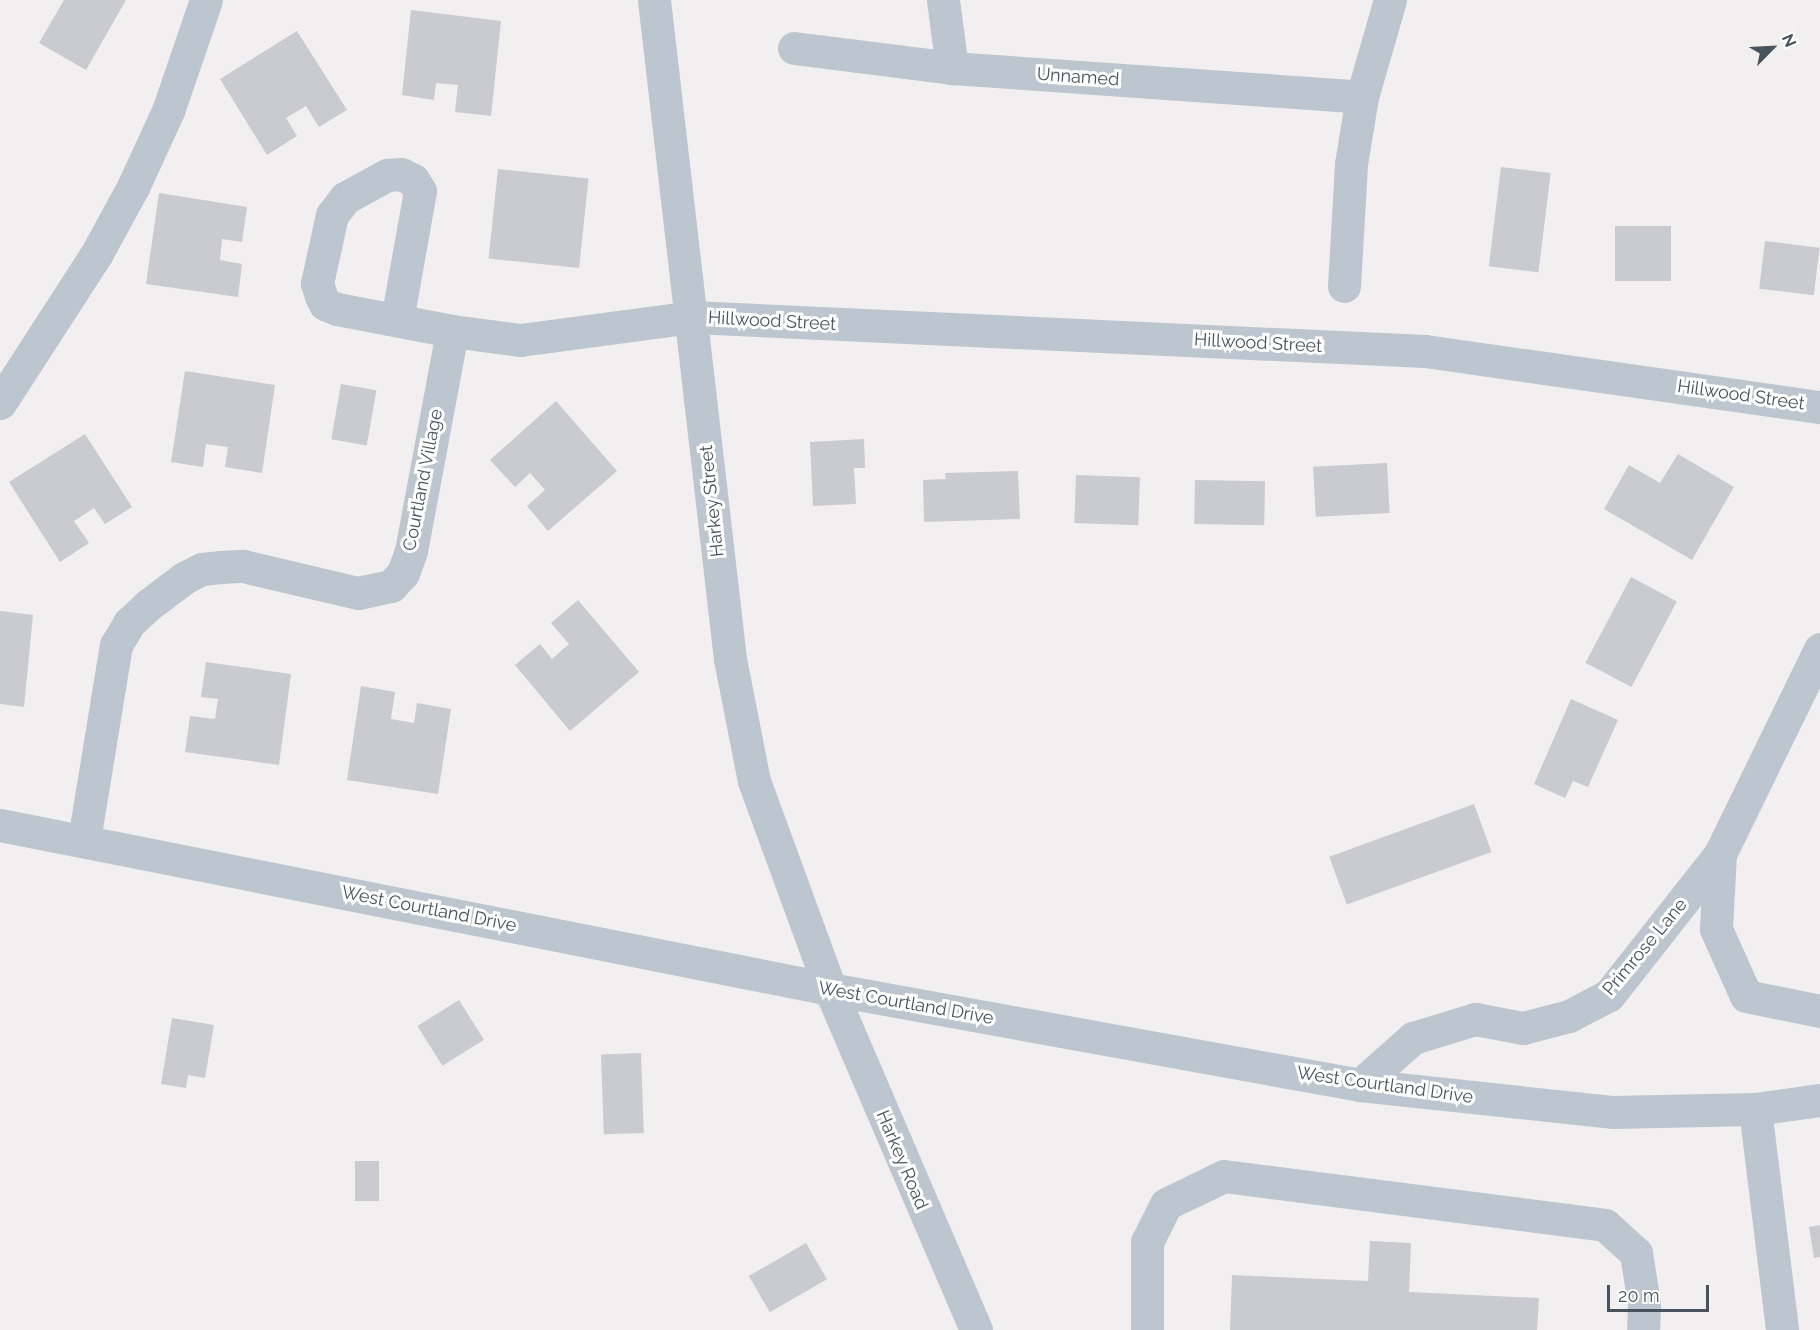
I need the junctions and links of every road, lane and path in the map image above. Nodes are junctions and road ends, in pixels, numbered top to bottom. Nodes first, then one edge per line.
1 (206, 0) edge
2 (654, 0) edge
3 (943, 0) edge
4 (1390, 0) edge
5 (794, 48) dead end
6 (952, 68) junction
7 (1362, 97) junction
8 (1344, 286) dead end
9 (692, 317) junction
10 (397, 320) dead end
11 (452, 331) junction
12 (0, 404) edge
13 (1820, 407) edge
14 (1820, 649) edge
15 (0, 825) edge
16 (84, 840) junction
17 (1720, 854) junction
18 (830, 989) junction
19 (1820, 1011) edge
20 (1360, 1086) junction
21 (1820, 1100) edge
22 (1755, 1109) junction
23 (976, 1330) edge
24 (1147, 1330) edge
25 (1643, 1330) edge
26 (1782, 1330) edge

1 - 12 street
2 - 9 street, Harkey Street
3 - 6 street
4 - 7 street
5 - 6 street, Unnamed
6 - 7 street, Unnamed
7 - 8 street
9 - 11 street
9 - 13 street, Hillwood Street
9 - 18 street, Harkey Street
10 - 11 street
11 - 16 street, Courtland Village
14 - 17 street, Primrose Lane
15 - 16 street, West Courtland Drive
16 - 18 street, West Courtland Drive
17 - 19 street, Primrose Lane
17 - 20 street, Primrose Lane
18 - 20 street, West Courtland Drive
18 - 23 street, Harkey Road
20 - 22 street, West Courtland Drive
21 - 22 street, West Courtland Drive
22 - 26 street
24 - 25 street

